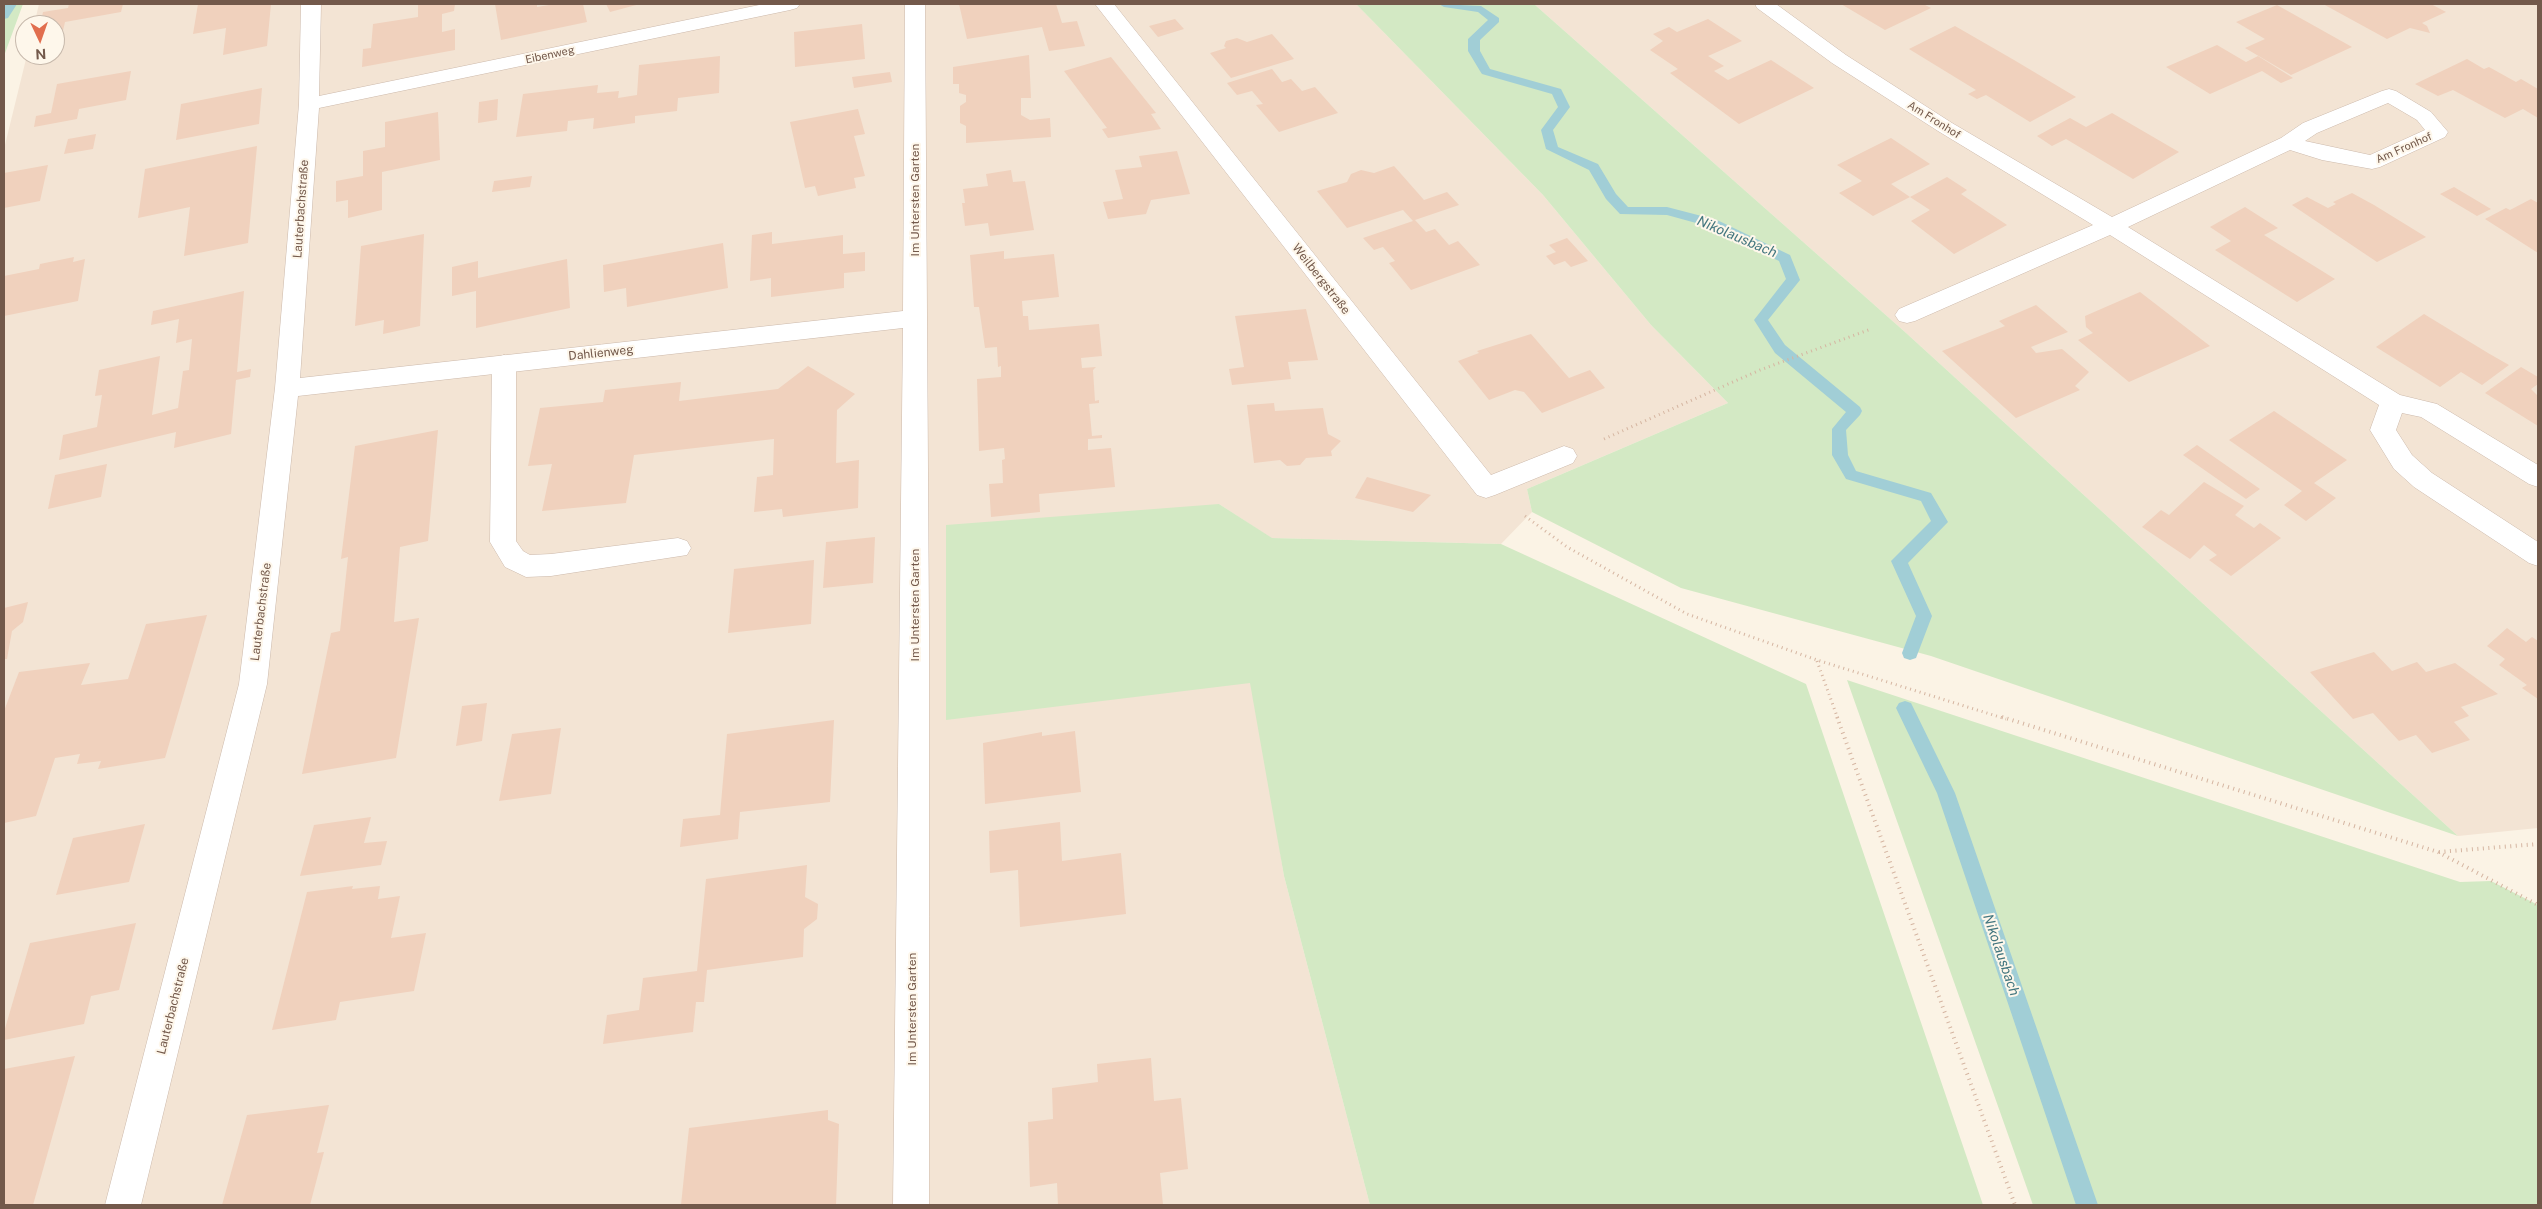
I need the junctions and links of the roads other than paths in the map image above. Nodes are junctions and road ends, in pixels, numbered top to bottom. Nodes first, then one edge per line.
1 (312, 4) edge
2 (790, 4) edge
3 (915, 4) edge
4 (1104, 4) edge
5 (1764, 4) edge
6 (309, 104) junction
7 (2288, 142) junction
8 (2111, 226) junction
9 (1907, 315) road end
10 (916, 318) junction
11 (504, 364) junction
12 (287, 388) junction
13 (2393, 402) junction
14 (1564, 456) road end
15 (2538, 477) edge
16 (678, 548) dead end
17 (2538, 556) edge
18 (123, 1205) edge
19 (911, 1205) edge

1 - 6 street, Lauterbachstraße
2 - 6 street, Eibenweg
3 - 10 street, Im Untersten Garten
4 - 14 street, Weilbergstraße
5 - 8 street, Am Fronhof
6 - 12 street, Lauterbachstraße
7 - 7 street, Am Fronhof
7 - 8 street, Am Fronhof
8 - 9 street, Am Fronhof
8 - 13 street, Am Fronhof
10 - 11 street, Dahlienweg
10 - 19 street, Im Untersten Garten
11 - 12 street, Dahlienweg
11 - 16 street
12 - 18 street, Lauterbachstraße
13 - 15 street, Am Fronhof
13 - 17 street

